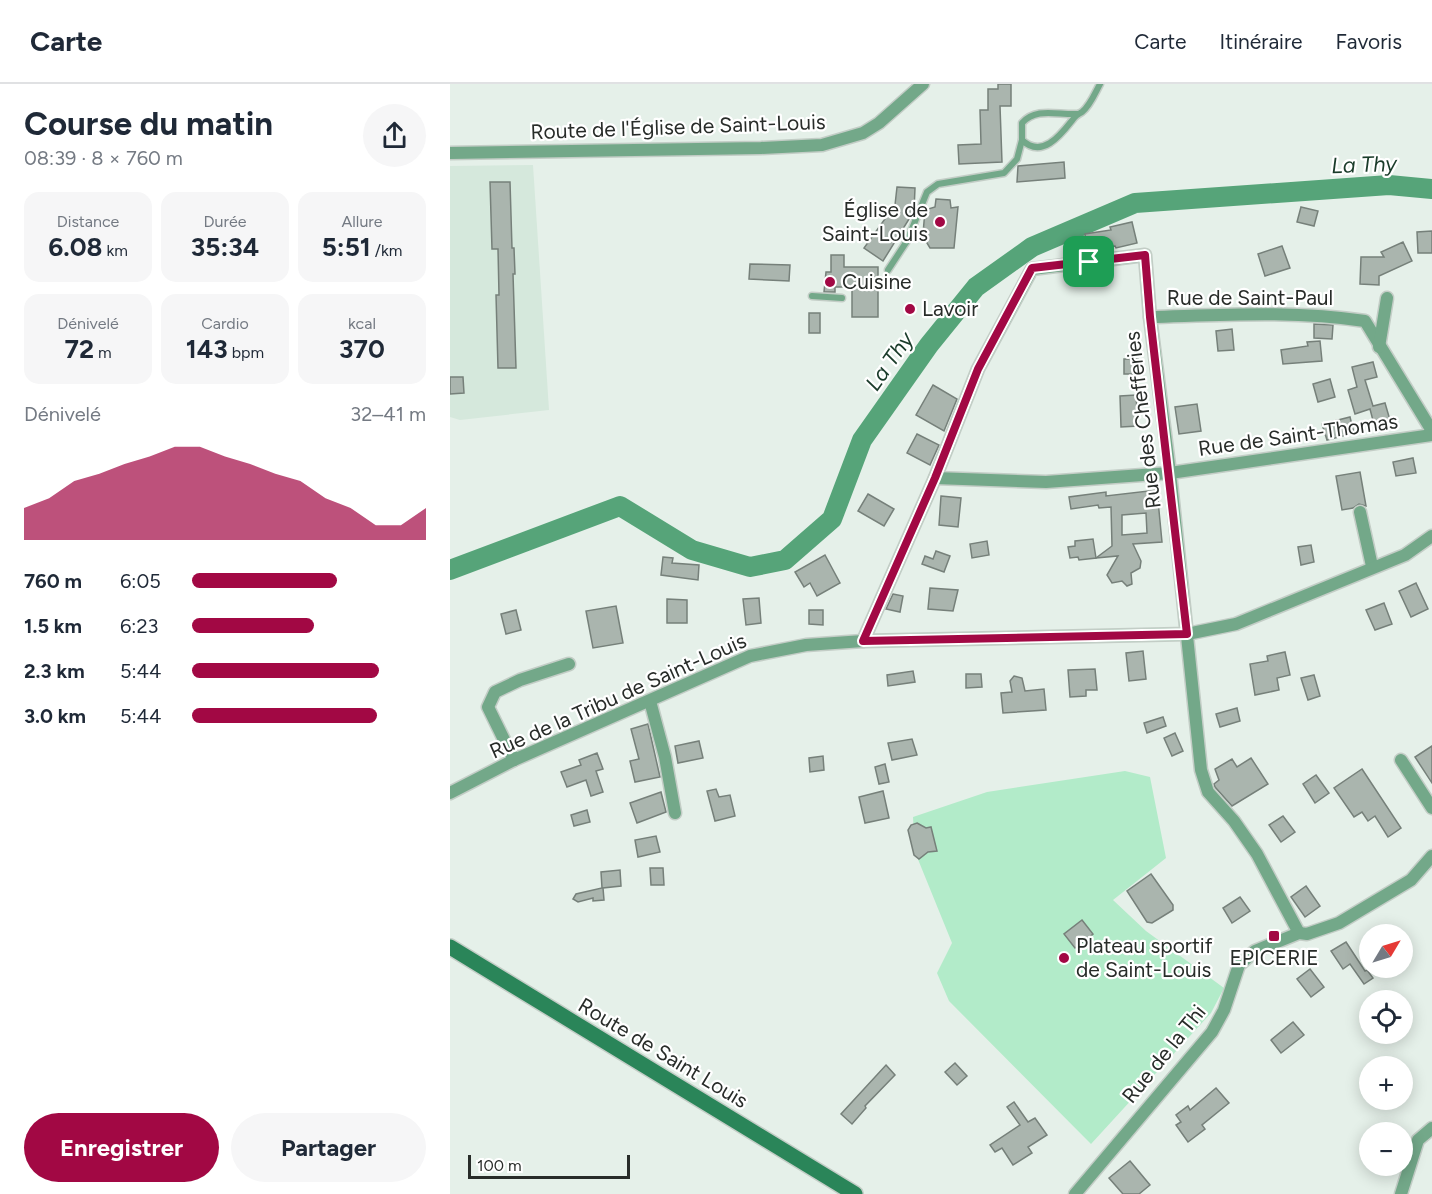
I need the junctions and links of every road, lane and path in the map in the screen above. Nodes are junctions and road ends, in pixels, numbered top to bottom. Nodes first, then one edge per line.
1 (923, 84) edge
2 (1100, 84) edge
3 (1077, 114) junction
4 (1022, 140) junction
5 (450, 153) edge
6 (888, 270) dead end
7 (812, 296) dead end
8 (842, 298) dead end
9 (1387, 298) dead end
10 (1150, 317) junction
11 (1378, 347) junction
12 (1432, 433) edge
13 (1170, 473) junction
14 (935, 478) junction
15 (1360, 512) dead end
16 (1432, 536) edge
17 (1372, 566) junction
18 (1187, 634) junction
19 (863, 641) junction
20 (569, 663) dead end
21 (650, 701) junction
22 (514, 760) junction
23 (1401, 760) dead end
24 (450, 793) edge
25 (1432, 808) edge
26 (675, 813) dead end
27 (1432, 856) edge
28 (1299, 933) junction
29 (450, 947) edge
30 (1432, 1128) edge
31 (855, 1194) edge
32 (1075, 1194) edge
33 (1401, 1194) edge

1 - 5 street, Route de l'Église de Saint-Louis
2 - 3 lane
3 - 4 lane
3 - 4 lane
4 - 6 lane
7 - 8 lane
9 - 11 street
10 - 11 street, Rue de Saint-Paul
10 - 13 street, Rue des Chefferies
10 - 14 street, Rue des Chefferies
11 - 12 street, Rue de Saint-Paul
12 - 13 street, Rue de Saint-Thomas
13 - 14 street, Rue de Saint-Thomas
13 - 18 street, Rue des Chefferies
14 - 19 street, Rue des Chefferies
15 - 17 street
16 - 17 street, Rue de la Tribu de Saint-Louis
17 - 18 street, Rue de la Tribu de Saint-Louis
18 - 19 street, Rue de la Tribu de Saint-Louis
18 - 28 street, Rue des Chefferies
19 - 21 street, Rue de la Tribu de Saint-Louis
20 - 22 street
21 - 22 street, Rue de la Tribu de Saint-Louis
21 - 26 street
22 - 24 street, Rue de la Tribu de Saint-Louis
23 - 25 street
27 - 28 street, Rue de la Thi
28 - 32 street, Rue de la Thi
29 - 31 main road, Route de Saint Louis
30 - 33 street

